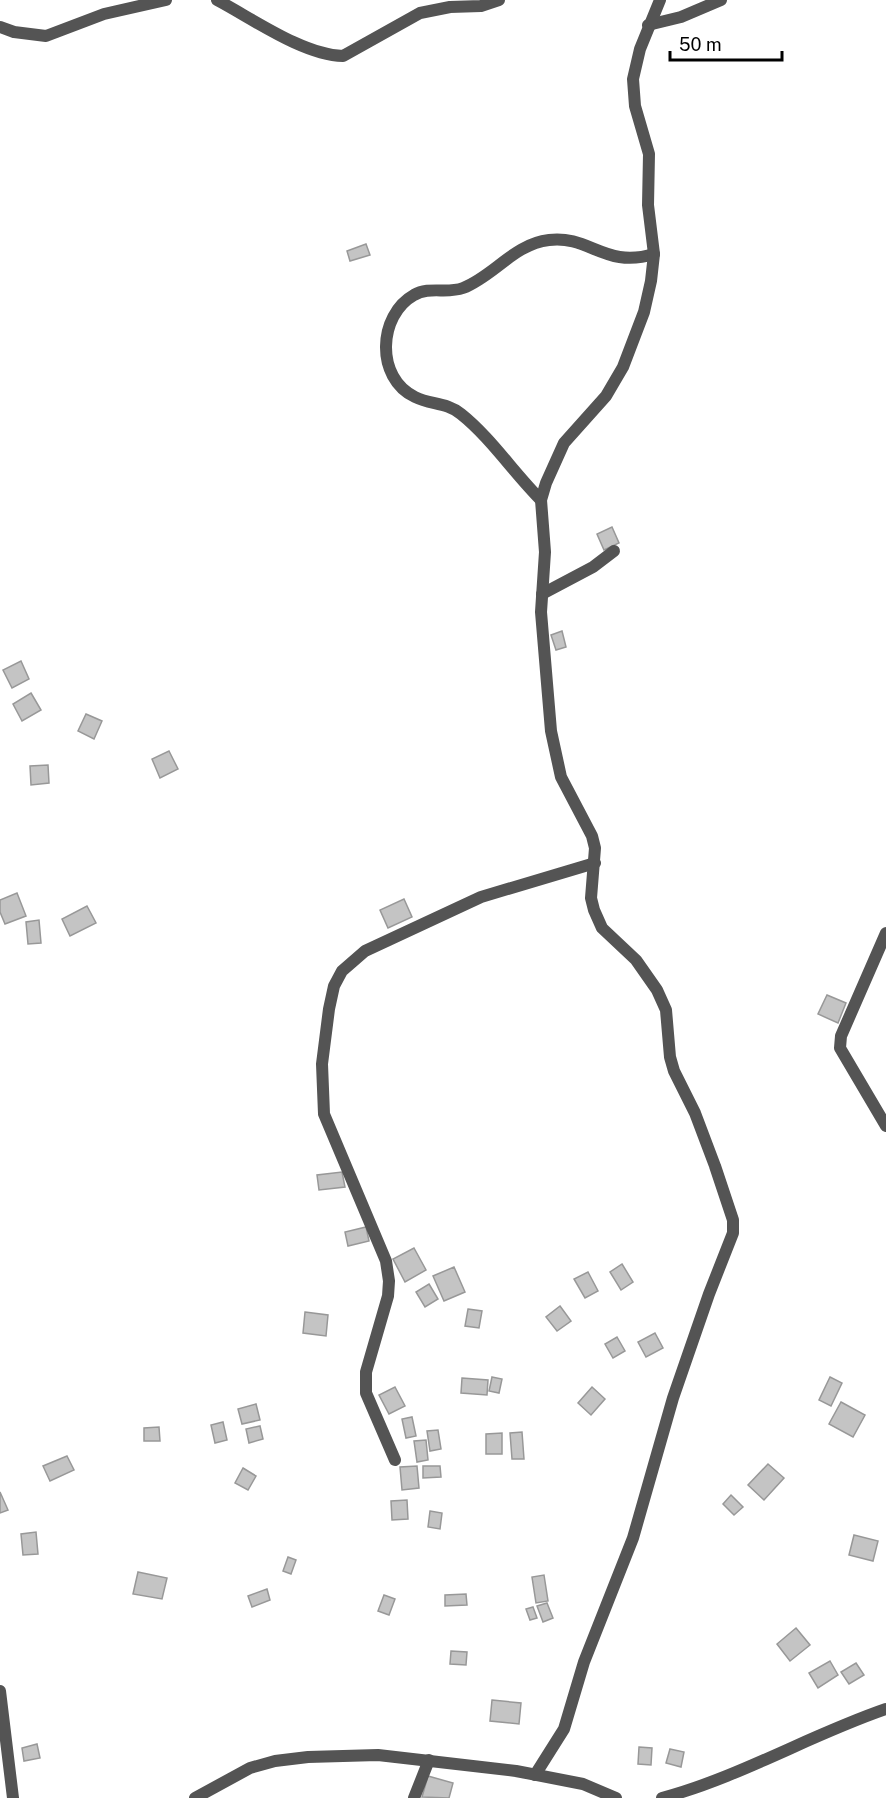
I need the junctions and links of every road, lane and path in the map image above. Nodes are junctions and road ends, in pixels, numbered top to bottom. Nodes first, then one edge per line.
1 (166, 0) edge
2 (217, 0) edge
3 (499, 0) edge
4 (660, 0) edge
5 (721, 0) edge
6 (648, 26) junction
7 (0, 27) edge
8 (654, 254) junction
9 (541, 500) junction
10 (614, 551) dead end
11 (542, 594) junction
12 (594, 862) junction
13 (886, 933) edge
14 (886, 1126) edge
15 (394, 1460) dead end
16 (0, 1690) edge
17 (886, 1709) edge
18 (429, 1760) junction
19 (535, 1775) junction
20 (13, 1798) edge
21 (195, 1798) edge
22 (414, 1798) edge
23 (616, 1798) edge
24 (662, 1798) edge

1 - 7 street
2 - 3 street
4 - 6 street
5 - 6 street
6 - 8 street
8 - 9 street
8 - 9 street
9 - 11 street
10 - 11 street
11 - 12 street
12 - 15 street
12 - 19 street
13 - 14 street
16 - 20 street
17 - 24 street
18 - 19 street
18 - 21 street
18 - 22 street
19 - 23 street

